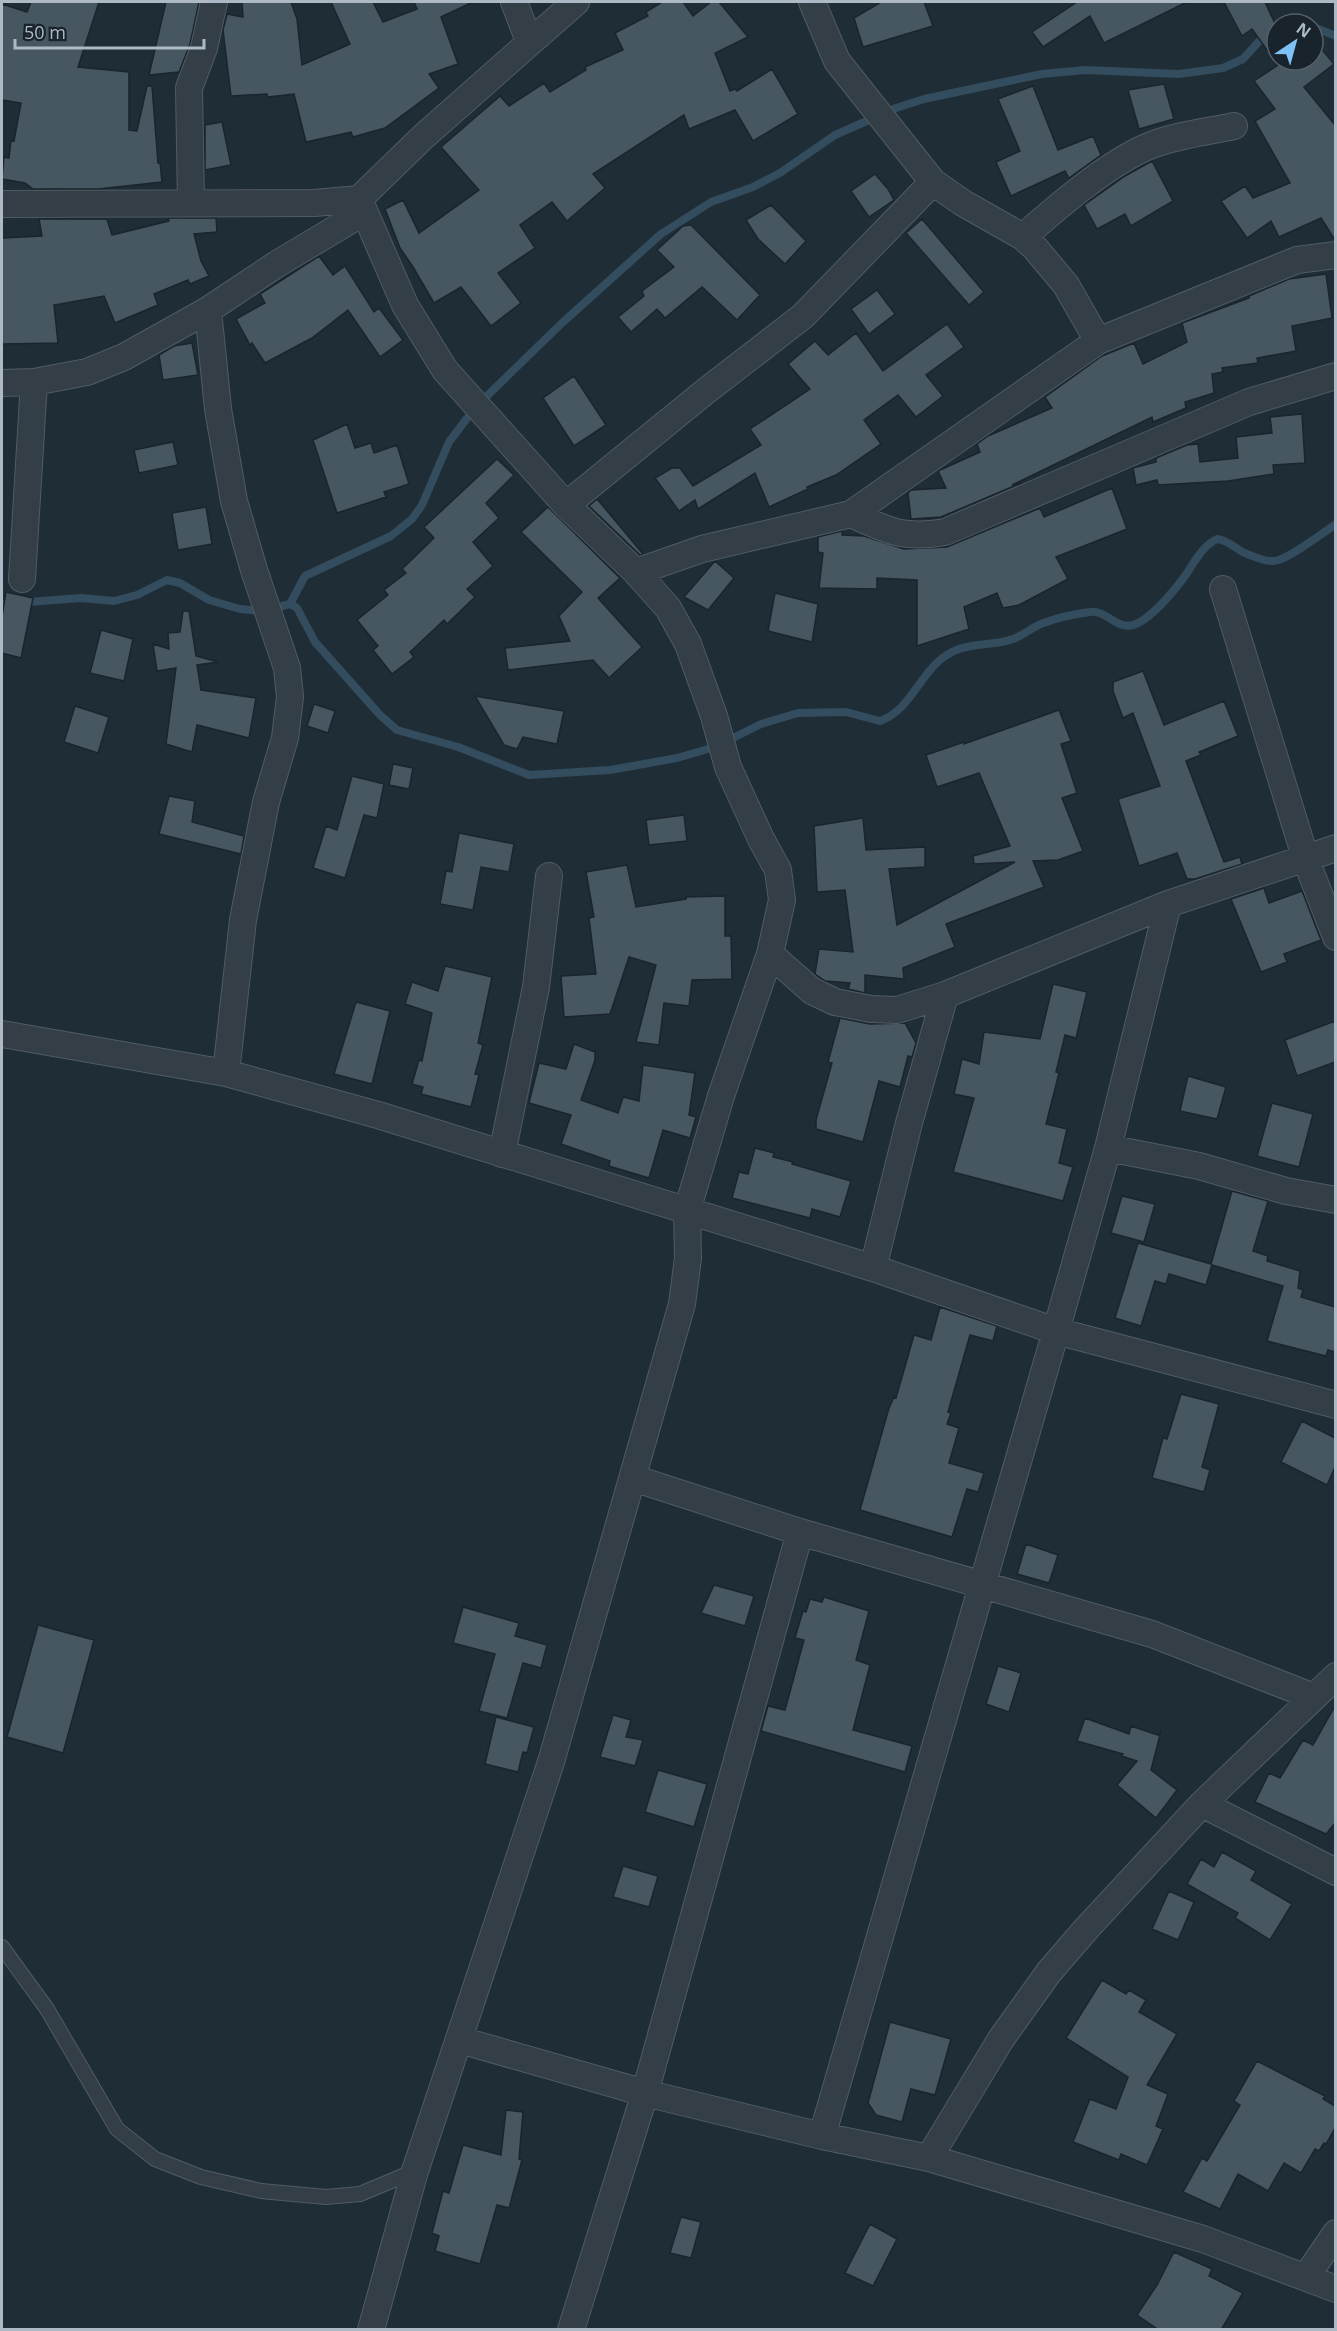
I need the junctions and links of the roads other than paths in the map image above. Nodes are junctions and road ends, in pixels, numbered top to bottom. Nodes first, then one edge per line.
1 (214, 2) edge
2 (514, 2) edge
3 (576, 2) edge
4 (812, 2) edge
5 (529, 41) junction
6 (1234, 126) dead end
7 (933, 182) junction
8 (190, 203) junction
9 (2, 204) edge
10 (362, 205) junction
11 (1023, 237) junction
12 (1335, 255) edge
13 (208, 310) junction
14 (1098, 340) junction
15 (1335, 376) edge
16 (34, 382) junction
17 (2, 383) edge
18 (566, 505) junction
19 (851, 514) junction
20 (636, 572) junction
21 (22, 579) dead end
22 (1223, 589) dead end
23 (1335, 848) edge
24 (1306, 860) junction
25 (549, 876) dead end
26 (1168, 904) junction
27 (1335, 937) edge
28 (770, 954) junction
29 (945, 995) junction
30 (2, 1034) edge
31 (226, 1073) junction
32 (1108, 1148) junction
33 (502, 1154) junction
34 (1335, 1200) edge
35 (687, 1211) junction
36 (873, 1268) junction
37 (1056, 1331) junction
38 (1335, 1405) edge
39 (633, 1478) junction
40 (800, 1532) junction
41 (982, 1585) junction
42 (1335, 1676) edge
43 (1314, 1697) junction
44 (1202, 1804) junction
45 (1335, 1872) edge
46 (2, 1947) edge
47 (460, 2040) junction
48 (645, 2092) junction
49 (822, 2136) junction
50 (929, 2158) junction
51 (415, 2172) junction
52 (1335, 2233) edge
53 (1306, 2277) junction
54 (1335, 2289) edge
55 (371, 2330) edge
56 (571, 2330) edge

1 - 8 street
2 - 5 street
3 - 5 street
4 - 7 street
5 - 10 street
6 - 11 street
7 - 11 street
7 - 18 street
8 - 9 street
8 - 10 street
10 - 13 street
10 - 18 street
11 - 14 street
12 - 14 street
13 - 16 street
13 - 31 street
14 - 19 street
15 - 19 street
16 - 17 street
16 - 21 street
18 - 20 street
19 - 20 street
20 - 28 street
22 - 24 street
23 - 24 street
24 - 26 street
24 - 27 street
25 - 33 street
26 - 29 street
26 - 32 street
28 - 29 street
28 - 35 street
29 - 36 street
30 - 31 street
31 - 33 street
32 - 34 street
32 - 37 street
33 - 35 street
35 - 36 street
35 - 39 street
36 - 37 street
37 - 38 street
37 - 41 street
39 - 40 street
39 - 47 street
40 - 41 street
40 - 48 street
41 - 43 street
41 - 49 street
42 - 43 street
43 - 44 street
44 - 45 street
44 - 50 street
46 - 51 lane
47 - 48 street
47 - 51 street
48 - 49 street
48 - 56 street
49 - 50 street
50 - 53 street
51 - 55 street
52 - 53 street
53 - 54 street

